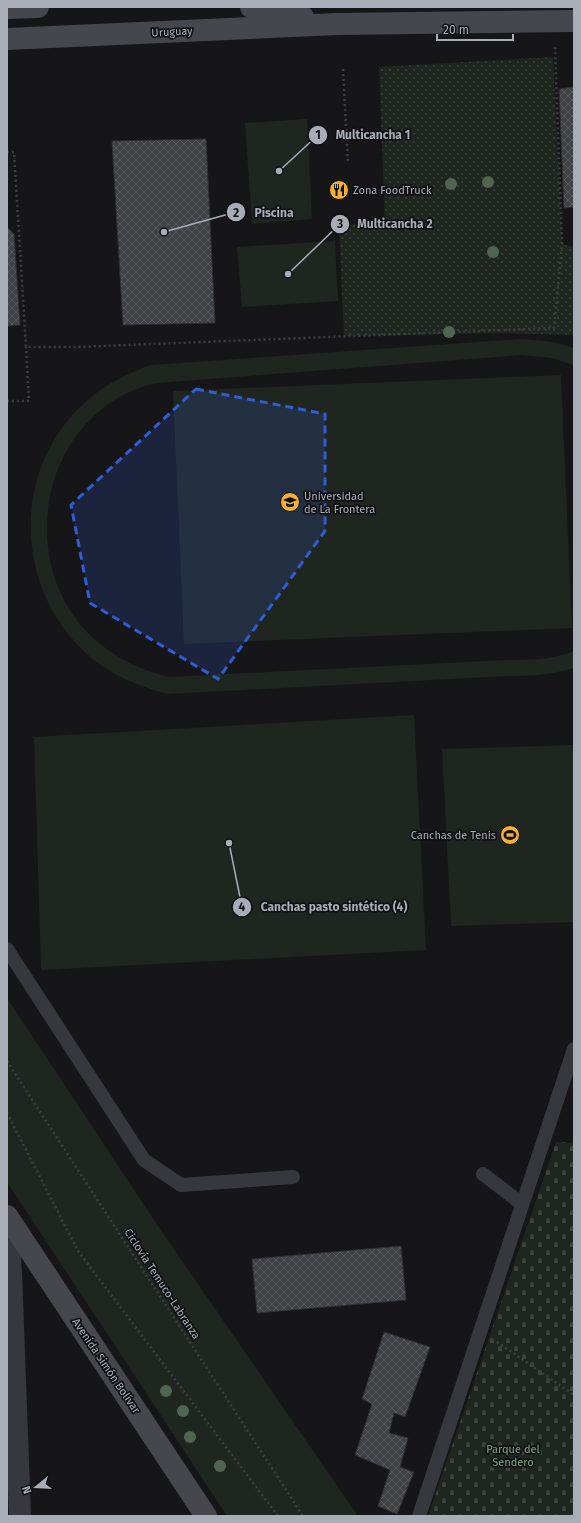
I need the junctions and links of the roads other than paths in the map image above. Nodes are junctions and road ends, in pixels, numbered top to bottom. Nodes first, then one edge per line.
1 (38, 7) edge
2 (251, 7) edge
3 (7, 8) edge
4 (564, 21) edge
5 (338, 24) junction
6 (7, 39) edge
7 (7, 949) edge
8 (574, 1049) edge
9 (483, 1174) dead end
10 (293, 1177) dead end
11 (522, 1204) junction
12 (7, 1216) edge
13 (12, 1423) edge
14 (20, 1516) edge
15 (206, 1516) edge
16 (419, 1516) edge

1 - 3 main road
2 - 5 main road, Uruguay
4 - 5 main road, Uruguay
5 - 6 main road, Uruguay
7 - 10 lane
8 - 11 lane
9 - 11 lane
11 - 16 lane
12 - 13 street
12 - 15 main road, Avenida Simón Bolívar
13 - 14 street

